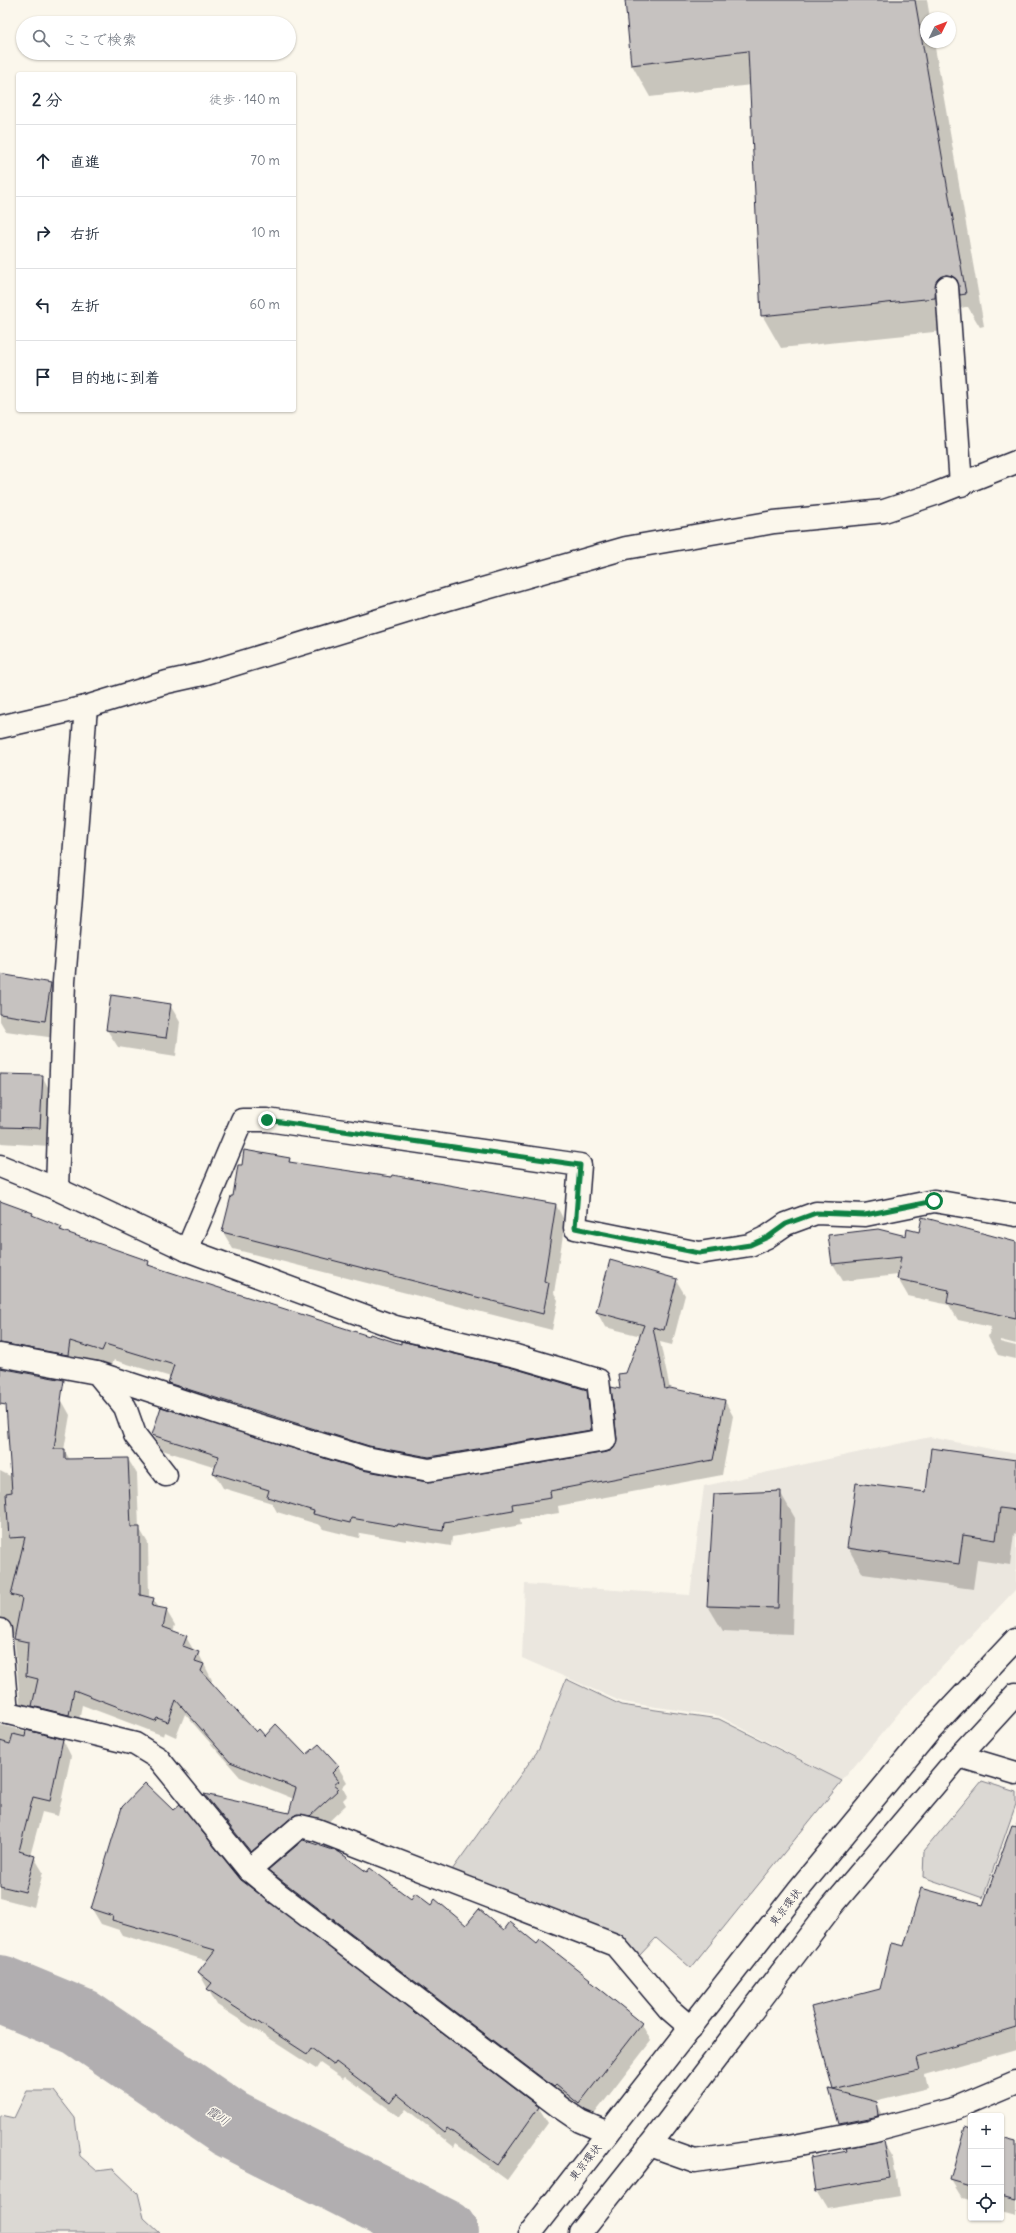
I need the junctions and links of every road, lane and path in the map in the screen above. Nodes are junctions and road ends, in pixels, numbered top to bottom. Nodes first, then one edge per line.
1 (947, 287) dead end
2 (1016, 462) edge
3 (960, 485) junction
4 (86, 707) junction
5 (0, 727) edge
6 (0, 1166) edge
7 (57, 1189) junction
8 (1016, 1215) edge
9 (187, 1250) junction
10 (0, 1355) edge
11 (97, 1373) junction
12 (166, 1475) dead end
13 (0, 1630) edge
14 (1016, 1639) edge
15 (1016, 1694) edge
16 (3, 1712) edge
17 (959, 1756) junction
18 (1016, 1773) edge
19 (249, 1870) junction
20 (691, 2028) junction
21 (1016, 2083) edge
22 (608, 2133) junction
23 (650, 2145) junction
24 (530, 2233) edge
25 (580, 2233) edge

1 - 3 main road
2 - 3 main road
3 - 4 main road
4 - 5 main road
4 - 7 main road
6 - 7 main road
7 - 9 main road
8 - 9 main road
9 - 11 main road
10 - 11 main road
11 - 12 main road
13 - 16 main road
14 - 20 main road, 東京環状
15 - 17 main road
16 - 19 main road
17 - 18 main road
17 - 23 main road
19 - 20 main road
19 - 22 main road
20 - 22 main road, 東京環状
21 - 23 main road
22 - 24 main road, 東京環状
23 - 25 main road

